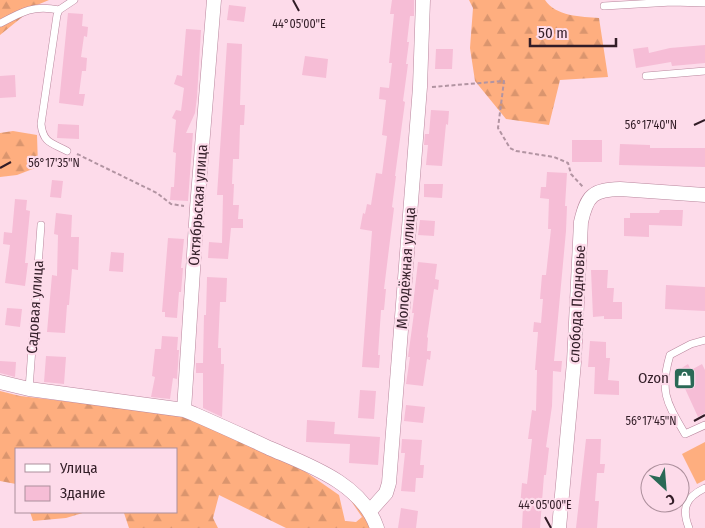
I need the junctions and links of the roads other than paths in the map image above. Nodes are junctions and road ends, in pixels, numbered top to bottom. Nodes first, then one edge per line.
1 (74, 0) edge
2 (214, 0) edge
3 (423, 0) edge
4 (705, 3) edge
5 (604, 6) dead end
6 (59, 10) junction
7 (1, 23) edge
8 (705, 70) edge
9 (646, 76) dead end
10 (67, 151) road end
11 (705, 195) edge
12 (41, 226) dead end
13 (705, 340) edge
14 (0, 382) edge
15 (29, 389) junction
16 (184, 410) junction
17 (705, 425) edge
18 (705, 488) edge
19 (370, 511) junction
20 (377, 528) edge
21 (559, 528) edge
22 (689, 528) edge

1 - 6 lane
2 - 16 street, Октябрьская улица
3 - 19 street, Молодёжная улица
4 - 5 lane
6 - 7 lane
6 - 10 lane
8 - 9 lane
11 - 21 street, слобода Подновье
12 - 15 lane, Садовая улица
13 - 17 lane
14 - 15 street
15 - 16 street
16 - 19 street
18 - 22 lane
19 - 20 street

